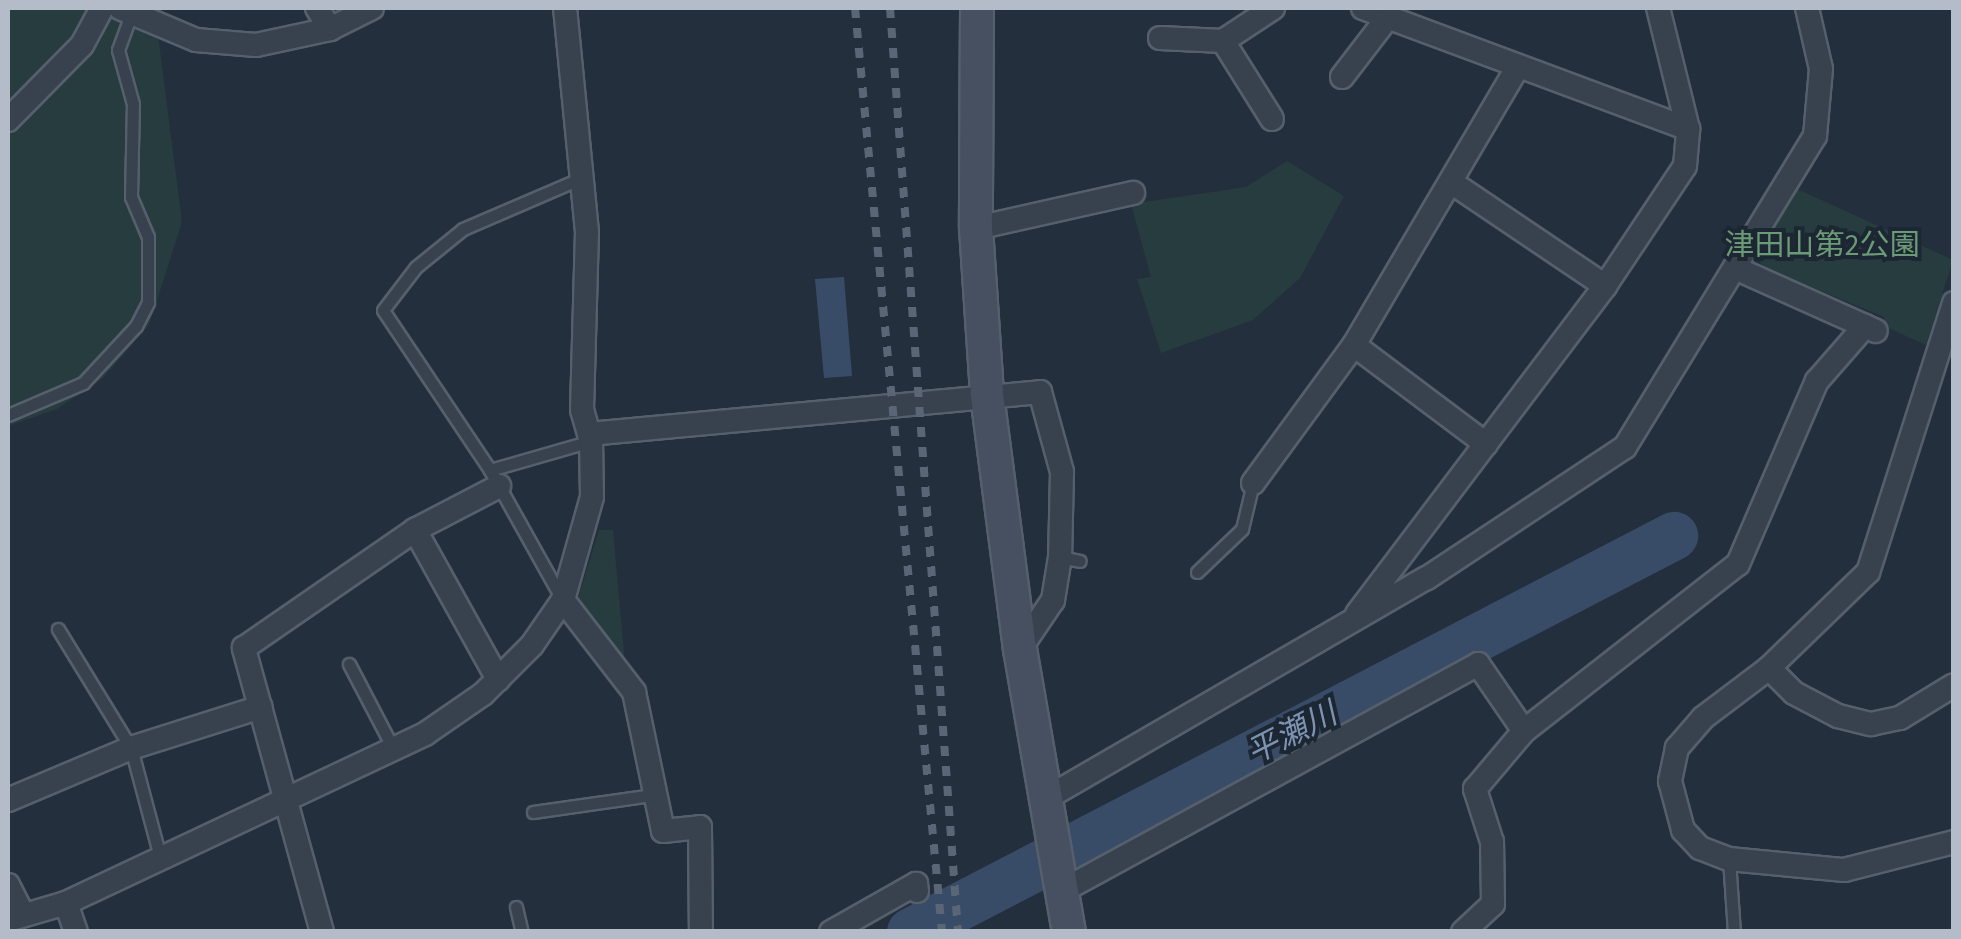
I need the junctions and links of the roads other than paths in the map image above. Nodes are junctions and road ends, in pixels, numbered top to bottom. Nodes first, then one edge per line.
1 (102, 8) edge
2 (317, 8) edge
3 (372, 8) edge
4 (565, 8) edge
5 (977, 8) edge
6 (1273, 8) edge
7 (1364, 8) edge
8 (1658, 8) edge
9 (1807, 8) edge
10 (125, 10) edge
11 (1388, 17) junction
12 (330, 29) junction
13 (1160, 38) dead end
14 (1223, 41) junction
15 (1518, 68) junction
16 (1342, 77) dead end
17 (1272, 119) dead end
18 (8, 120) edge
19 (1688, 129) junction
20 (579, 179) junction
21 (1451, 182) junction
22 (1133, 193) dead end
23 (976, 228) junction
24 (1736, 268) junction
25 (1605, 286) junction
26 (1954, 303) edge
27 (1354, 346) junction
28 (1946, 361) edge
29 (988, 395) junction
30 (8, 415) edge
31 (590, 437) junction
32 (1486, 444) junction
33 (494, 478) junction
34 (1253, 483) joint
35 (415, 530) junction
36 (1197, 572) dead end
37 (563, 600) junction
38 (1349, 625) junction
39 (58, 629) dead end
40 (1020, 649) junction
41 (348, 664) dead end
42 (1769, 668) junction
43 (498, 679) junction
44 (1954, 685) edge
45 (261, 707) junction
46 (1524, 730) junction
47 (130, 748) junction
48 (393, 748) junction
49 (653, 795) junction
50 (8, 800) edge
51 (288, 800) junction
52 (1046, 806) junction
53 (533, 812) dead end
54 (1954, 842) edge
55 (160, 857) junction
56 (1728, 859) junction
57 (8, 886) edge
58 (1062, 887) junction
59 (917, 892) dead end
60 (66, 903) junction
61 (516, 908) dead end
62 (15, 917) edge
63 (76, 932) edge
64 (322, 932) edge
65 (522, 932) edge
66 (700, 932) edge
67 (831, 932) edge
68 (1069, 932) edge
69 (1462, 932) edge
70 (1734, 932) edge

1 - 18 street
2 - 12 street
3 - 12 street
4 - 20 street
5 - 23 street
6 - 14 street
7 - 11 street
8 - 19 street
9 - 24 street
10 - 12 street
10 - 30 lane
11 - 15 street
11 - 16 street
13 - 14 street
14 - 17 street
15 - 19 street
15 - 21 street
19 - 25 street
20 - 31 street
20 - 33 lane
21 - 25 street
21 - 27 street
22 - 23 street
23 - 29 street
24 - 38 street
24 - 46 street
25 - 32 street
26 - 28 street
27 - 32 street
27 - 34 street
28 - 42 street
29 - 31 street
29 - 40 street
29 - 40 street
31 - 33 lane
31 - 37 street
32 - 38 street
33 - 35 street
33 - 37 lane
34 - 36 lane
35 - 43 street
35 - 45 street
37 - 43 street
37 - 49 street
38 - 52 street
39 - 47 lane
40 - 52 street
41 - 48 lane
42 - 44 street
42 - 56 street
43 - 48 street
45 - 47 street
45 - 51 street
46 - 58 street
46 - 69 street
47 - 50 street
47 - 55 lane
48 - 51 street
49 - 53 lane
49 - 66 street
51 - 55 street
51 - 64 street
52 - 58 street
54 - 56 street
55 - 60 street
56 - 70 lane
57 - 62 street
58 - 68 street
59 - 67 street
60 - 62 street
60 - 63 street
61 - 65 lane

